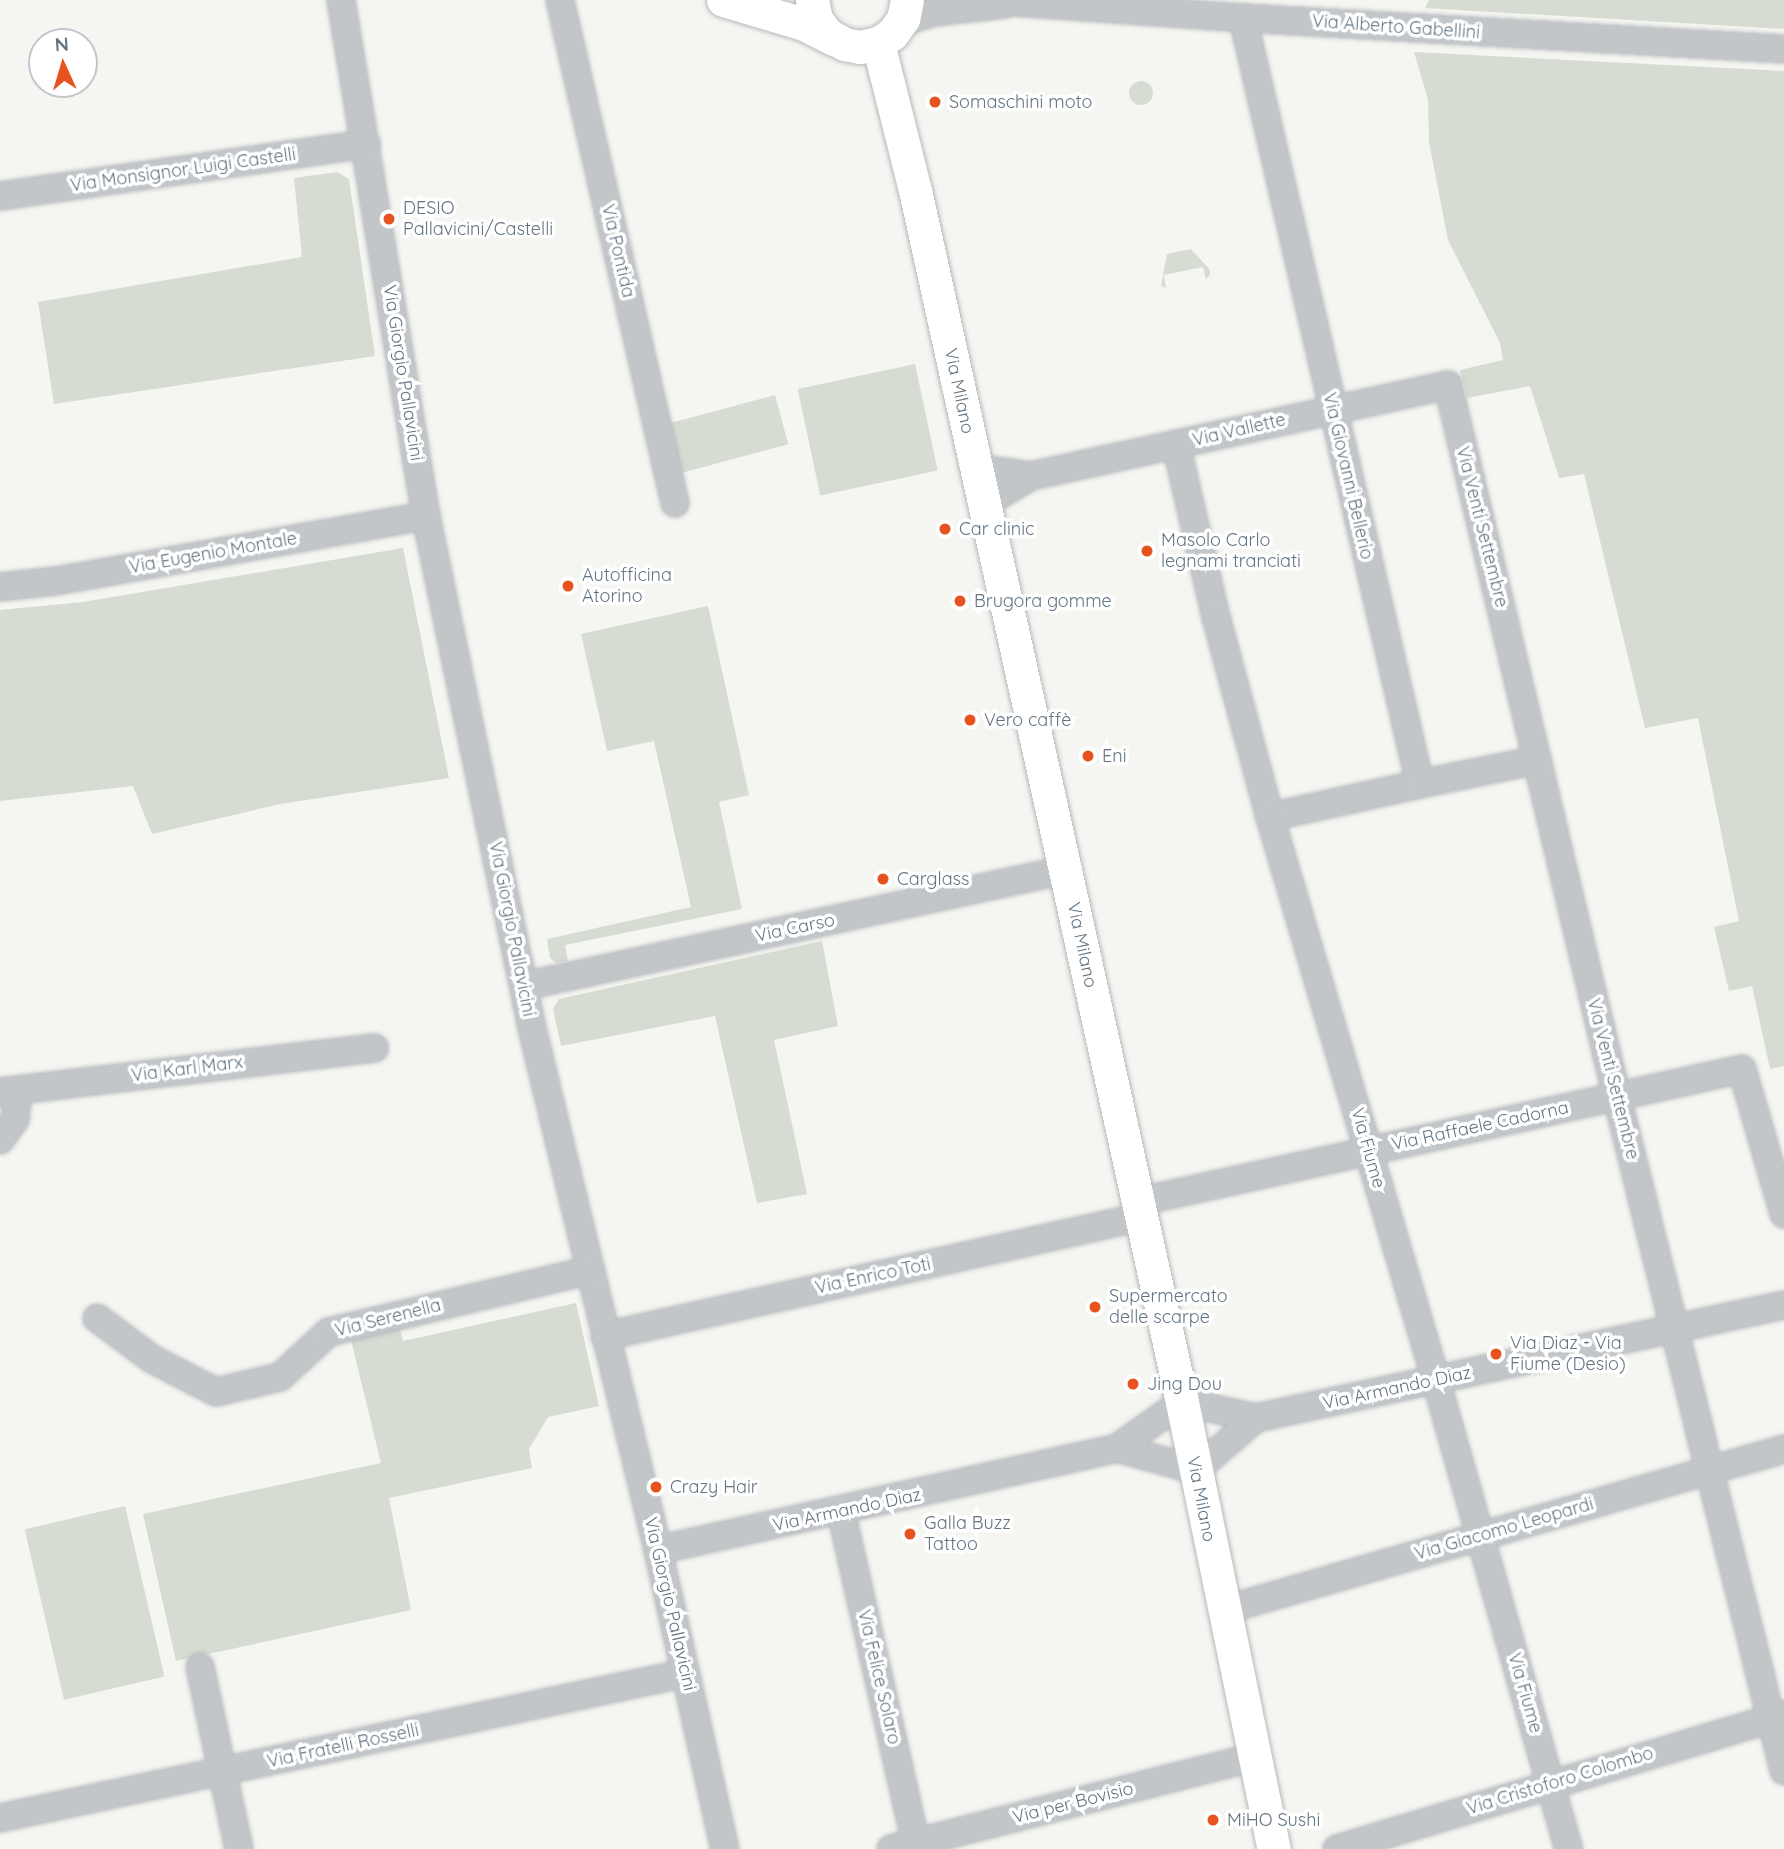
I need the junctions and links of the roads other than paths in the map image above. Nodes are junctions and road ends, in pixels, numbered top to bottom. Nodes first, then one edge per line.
1 (341, 0) edge
2 (560, 0) edge
3 (723, 0) edge
4 (812, 0) edge
5 (997, 2) edge
6 (1115, 5) edge
7 (1243, 18) junction
8 (894, 24) edge
9 (835, 40) junction
10 (1784, 49) edge
11 (366, 144) junction
12 (0, 196) edge
13 (1448, 385) joint
14 (1332, 409) junction
15 (1176, 444) junction
16 (976, 468) junction
17 (1031, 476) junction
18 (675, 503) dead end
19 (985, 504) junction
20 (426, 516) junction
21 (0, 587) edge
22 (1538, 761) junction
23 (1420, 784) junction
24 (1270, 817) junction
25 (1065, 870) junction
26 (524, 986) junction
27 (374, 1048) dead end
28 (9, 1091) edge
29 (1617, 1097) junction
30 (0, 1140) edge
31 (1369, 1150) junction
32 (1139, 1210) junction
33 (1784, 1214) edge
34 (590, 1270) junction
35 (1784, 1305) edge
36 (97, 1318) dead end
37 (1675, 1328) junction
38 (605, 1336) junction
39 (1436, 1380) junction
40 (1182, 1402) junction
41 (1256, 1418) junction
42 (1117, 1448) junction
43 (1784, 1449) edge
44 (1196, 1470) junction
45 (1710, 1470) junction
46 (841, 1511) junction
47 (1480, 1536) junction
48 (658, 1550) junction
49 (1224, 1610) junction
50 (200, 1667) dead end
51 (686, 1673) junction
52 (1777, 1717) edge
53 (1255, 1757) junction
54 (1784, 1771) edge
55 (223, 1772) junction
56 (1551, 1784) junction
57 (0, 1818) edge
58 (904, 1846) edge
59 (239, 1849) edge
60 (725, 1849) edge
61 (1274, 1849) edge
62 (1337, 1849) edge
63 (1569, 1849) edge

1 - 11 street, Via Giorgio Pallavicini
2 - 18 street, Via Pontida
3 - 9 main road
4 - 9 main road
5 - 6 street, Via Alberto Gabellini
5 - 8 street, Via Alberto Gabellini
6 - 7 street, Via Alberto Gabellini
7 - 10 street, Via Alberto Gabellini
7 - 14 street, Via Giovanni Bellerio
8 - 9 main road
8 - 16 main road, Via Milano
11 - 12 street, Via Monsignor Luigi Castelli
11 - 20 street, Via Giorgio Pallavicini
13 - 14 street, Via Vallette
13 - 22 street, Via Venti Settembre
14 - 15 street, Via Vallette
14 - 23 street, Via Giovanni Bellerio
15 - 17 street, Via Vallette
15 - 24 street, Via Fiume
16 - 17 street, Via Vallette
16 - 19 main road, Via Milano
17 - 19 street, Via Vallette
19 - 25 main road, Via Milano
20 - 21 street, Via Eugenio Montale
20 - 26 street, Via Giorgio Pallavicini
22 - 23 street
22 - 29 street, Via Venti Settembre
23 - 24 street
24 - 31 street, Via Fiume
25 - 26 street, Via Carso
25 - 32 main road, Via Milano
26 - 34 street, Via Giorgio Pallavicini
27 - 28 street, Via Karl Marx
28 - 30 street
29 - 31 street, Via Raffaele Cadorna
29 - 33 street, Via Raffaele Cadorna
29 - 37 street, Via Venti Settembre
31 - 32 street, Via Raffaele Cadorna
31 - 39 street, Via Fiume
32 - 38 street, Via Enrico Toti
32 - 40 main road, Via Milano
34 - 36 street, Via Serenella
34 - 38 street, Via Giorgio Pallavicini
35 - 37 street, Via Armando Diaz
37 - 39 street, Via Armando Diaz
37 - 45 street, Via Venti Settembre
38 - 48 street, Via Giorgio Pallavicini
39 - 41 street, Via Armando Diaz
39 - 47 street, Via Fiume
40 - 41 street, Via Armando Diaz
40 - 42 street, Via Armando Diaz
40 - 44 main road, Via Milano
41 - 44 street, Via Armando Diaz
42 - 44 street, Via Armando Diaz
42 - 46 street, Via Armando Diaz
43 - 45 street, Via Giacomo Leopardi
44 - 49 main road, Via Milano
45 - 47 street, Via Giacomo Leopardi
45 - 52 street, Via Venti Settembre
46 - 48 street, Via Armando Diaz
46 - 58 street, Via Felice Solaro
47 - 49 street, Via Giacomo Leopardi
47 - 56 street, Via Fiume
48 - 51 street, Via Giorgio Pallavicini
49 - 53 main road, Via Milano
50 - 55 street
51 - 55 street, Via Fratelli Rosselli
51 - 60 street, Via Giorgio Pallavicini
52 - 54 street, Via Venti Settembre
52 - 56 street, Via Cristoforo Colombo
53 - 58 street, Via per Bovisio
53 - 61 main road, Via Milano
55 - 57 street, Via Fratelli Rosselli
55 - 59 street
56 - 62 street, Via Cristoforo Colombo
56 - 63 street, Via Fiume

